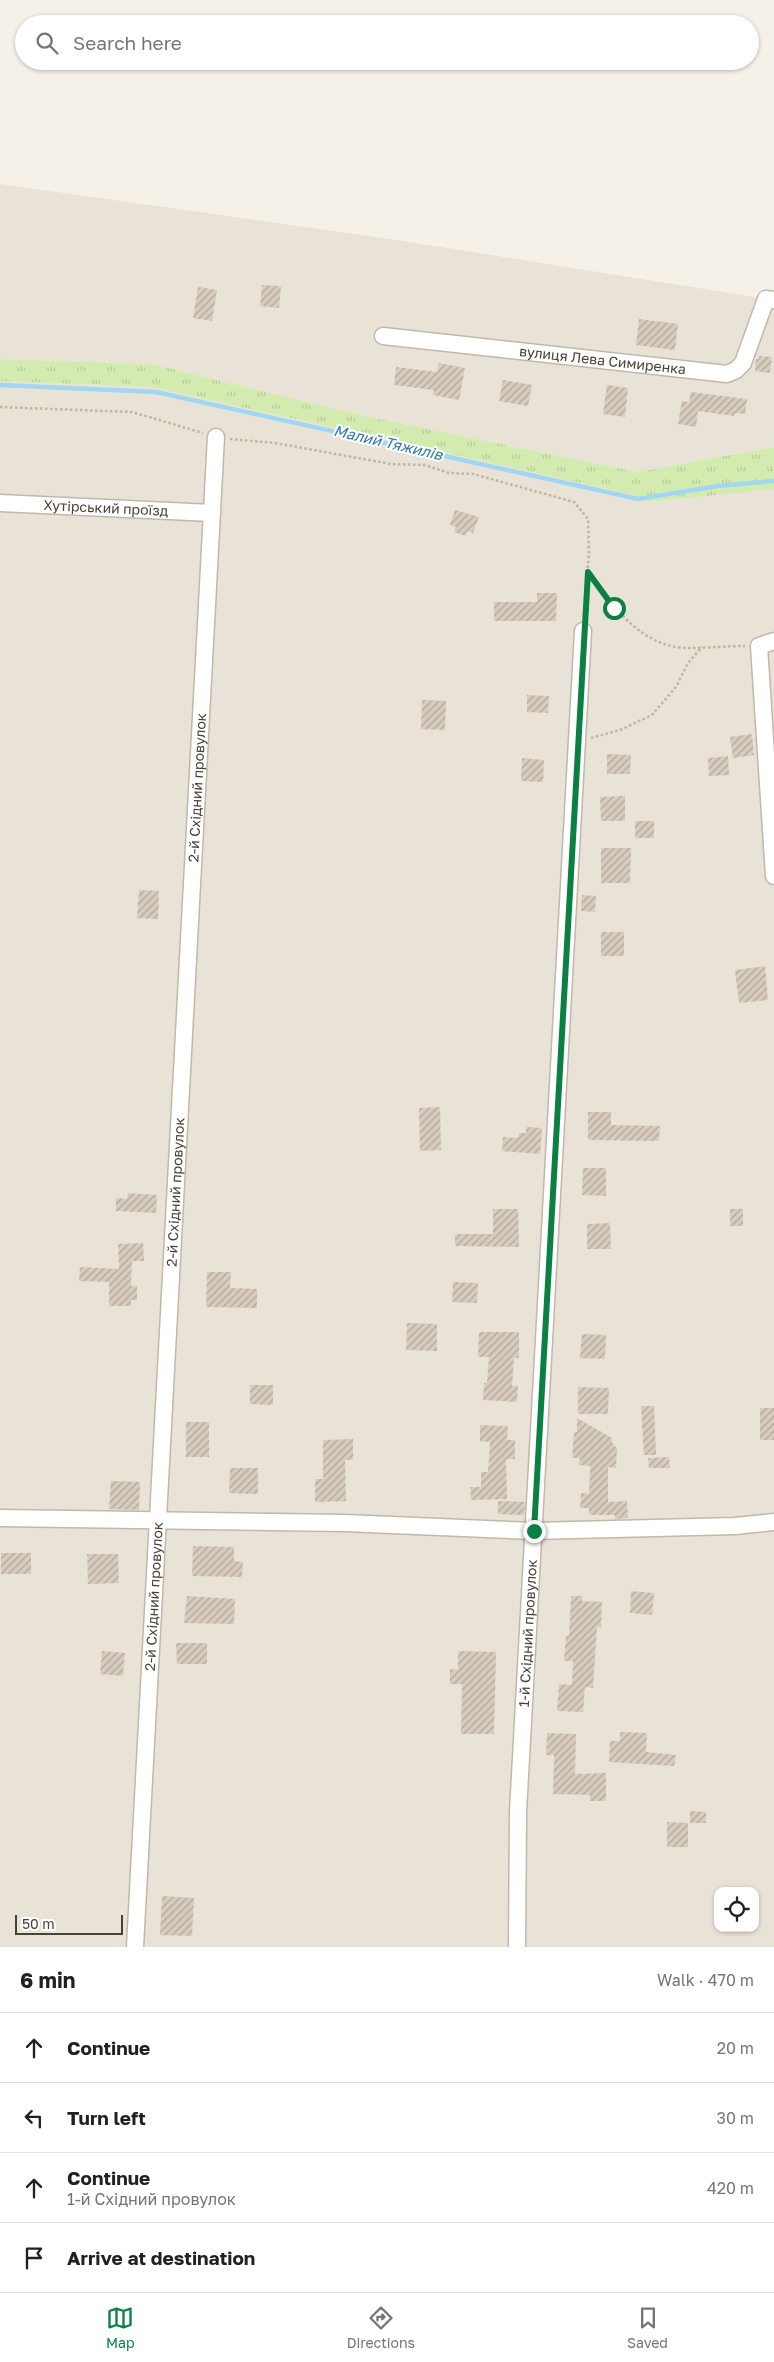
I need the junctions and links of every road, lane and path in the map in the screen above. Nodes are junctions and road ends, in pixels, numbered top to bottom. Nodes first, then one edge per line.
1 (774, 300) edge
2 (383, 336) dead end
3 (0, 407) edge
4 (216, 437) junction
5 (0, 503) edge
6 (212, 513) junction
7 (588, 572) junction
8 (583, 631) joint
9 (767, 643) edge
10 (703, 646) junction
11 (578, 744) junction
12 (774, 876) edge
13 (0, 1518) edge
14 (160, 1519) junction
15 (774, 1522) edge
16 (534, 1531) junction
17 (136, 1947) edge
18 (517, 1947) edge

1 - 2 street, вулиця Лева Симиренка
3 - 4 path
4 - 6 street, 2-й Східний провулок
4 - 7 path
5 - 6 street, Хутірський проїзд
6 - 14 street, 2-й Східний провулок
7 - 8 path
7 - 10 path
8 - 11 street, 1-й Східний провулок
9 - 10 path
9 - 12 street
10 - 11 path
11 - 16 street, 1-й Східний провулок
13 - 14 street
14 - 16 street
14 - 17 street, 2-й Східний провулок
15 - 16 street
16 - 18 street, 1-й Східний провулок

